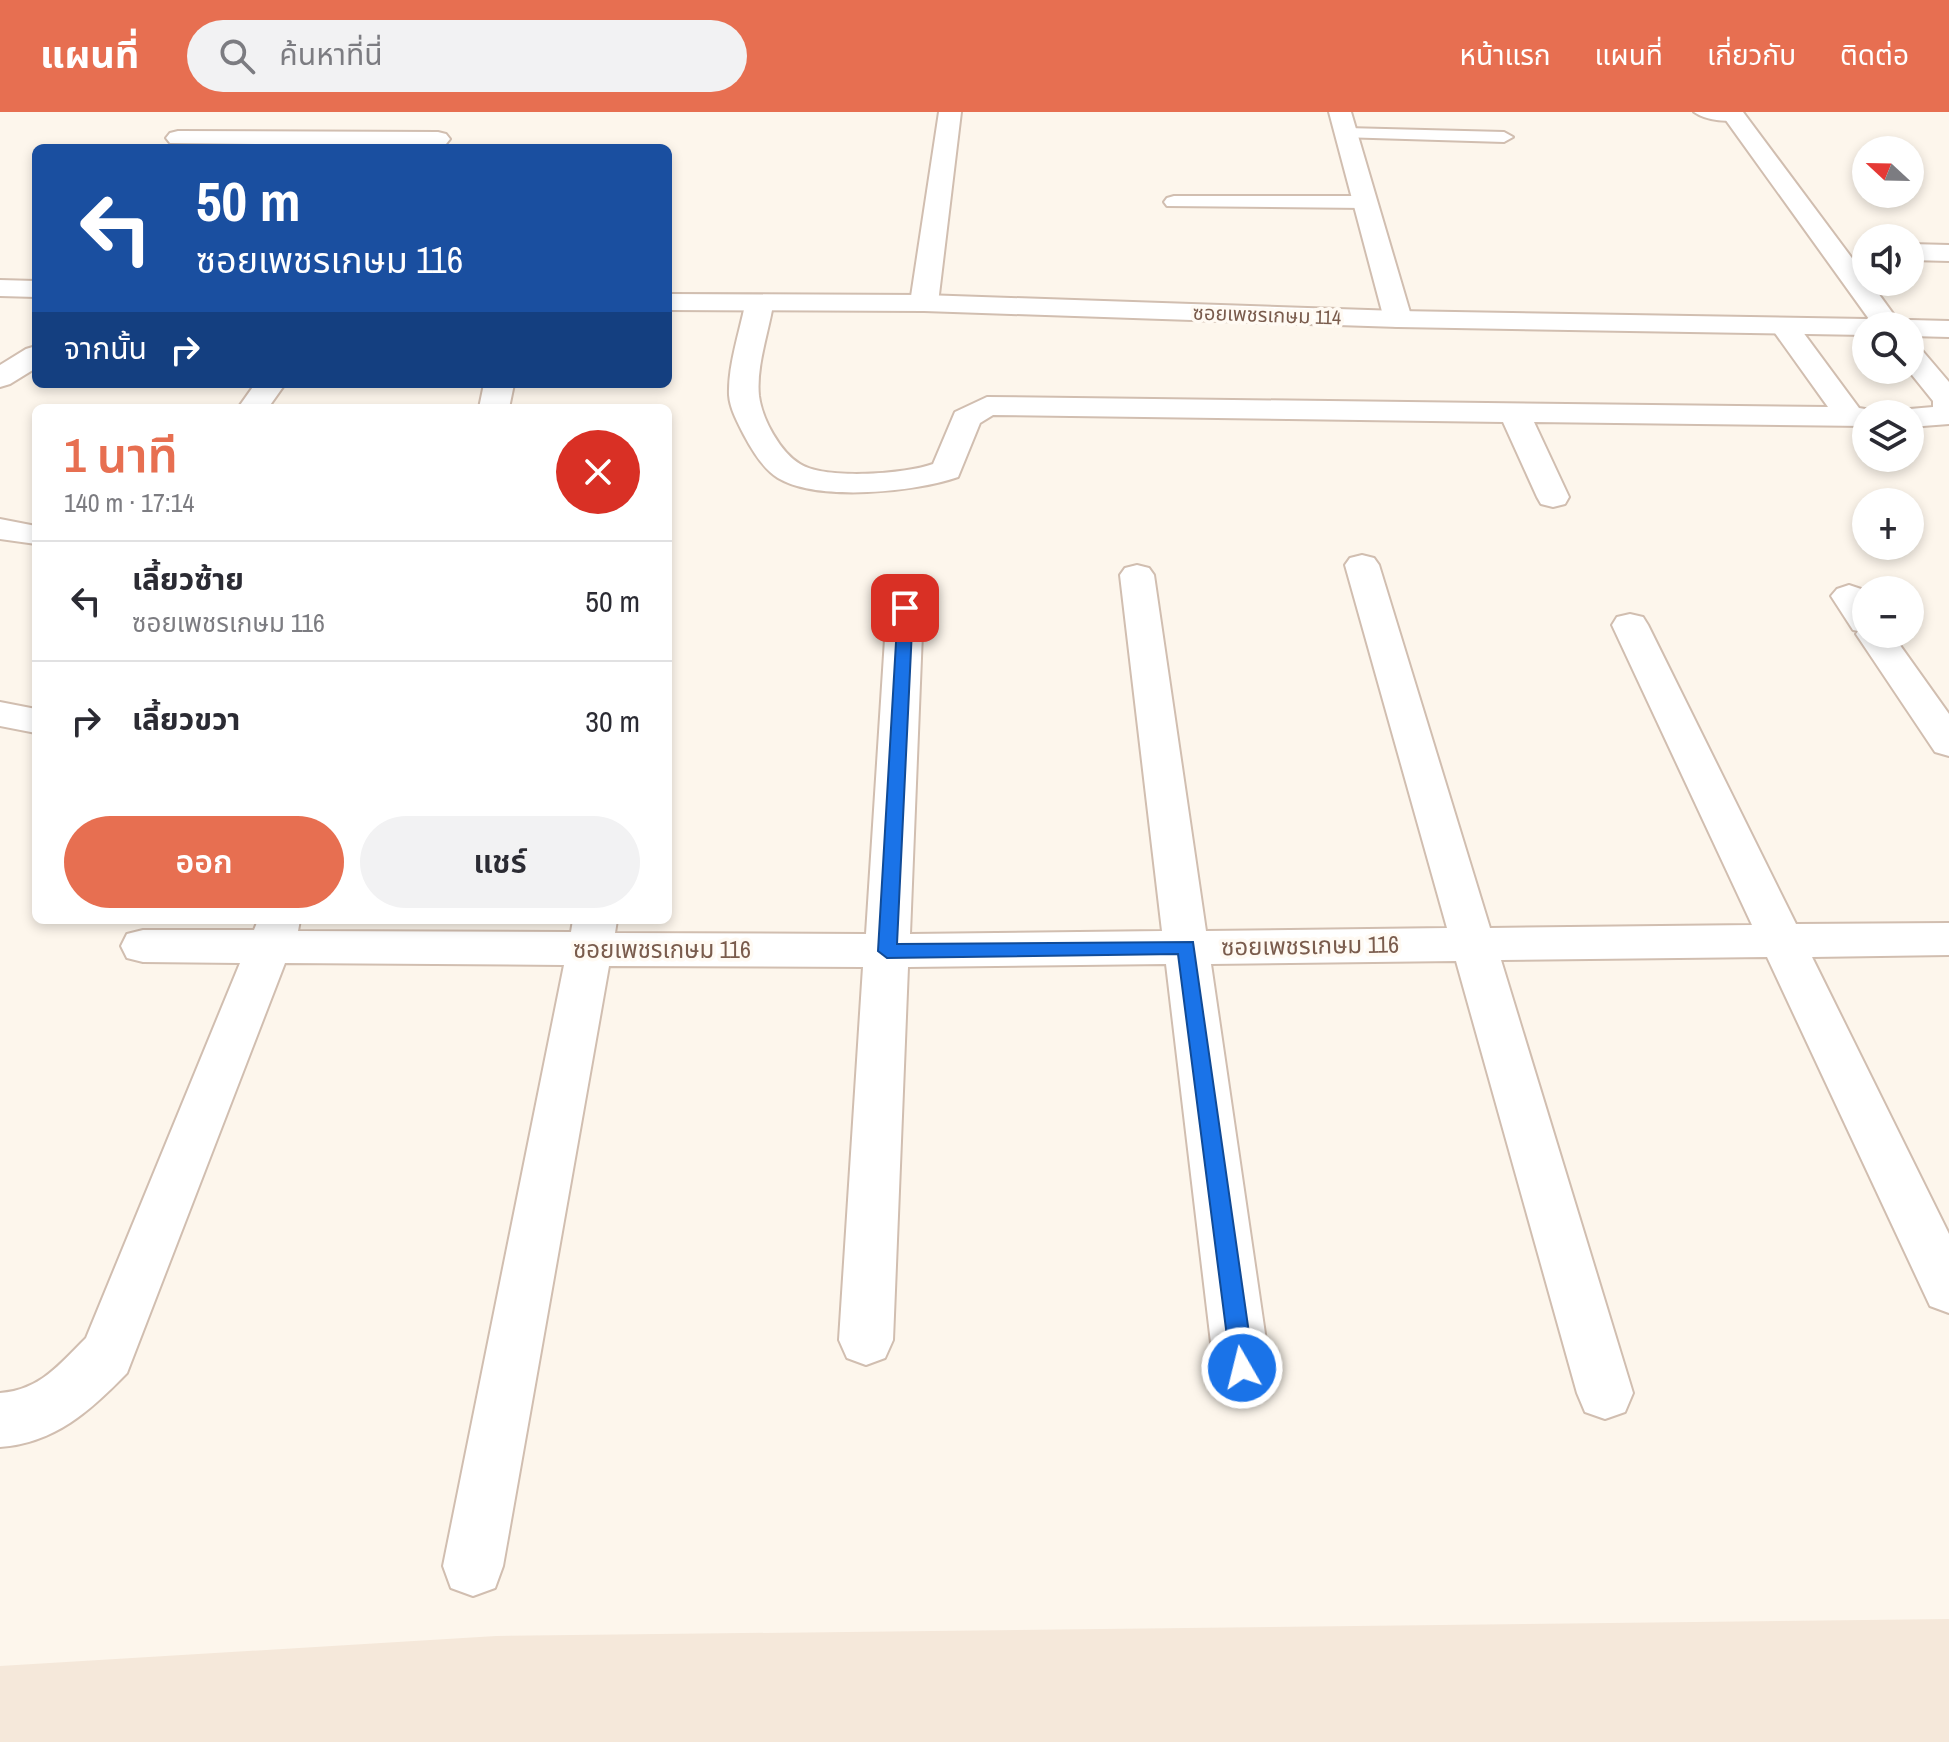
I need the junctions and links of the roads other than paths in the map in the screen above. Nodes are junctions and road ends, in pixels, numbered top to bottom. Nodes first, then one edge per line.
1 (186, 112) edge
2 (950, 112) edge
3 (1703, 112) edge
4 (1733, 114) edge
5 (1343, 122) edge
6 (428, 135) edge
7 (1504, 137) dead end
8 (178, 143) edge
9 (1174, 202) dead end
10 (1365, 202) junction
11 (1832, 250) junction
12 (1852, 251) edge
13 (1924, 252) edge
14 (1949, 253) edge
15 (0, 288) edge
16 (32, 289) edge
17 (672, 302) edge
18 (924, 303) junction
19 (759, 305) junction
20 (1878, 312) edge
21 (1398, 319) junction
22 (1784, 326) junction
23 (1852, 327) edge
24 (1924, 328) edge
25 (1949, 329) edge
26 (32, 358) edge
27 (1924, 371) edge
28 (0, 378) edge
29 (1852, 410) edge
30 (1515, 414) junction
31 (1852, 417) edge
32 (1924, 417) edge
33 (1553, 497) dead end
34 (0, 529) edge
35 (32, 535) edge
36 (1362, 565) dead end
37 (1137, 575) dead end
38 (905, 608) dead end
39 (1630, 625) dead end
40 (1884, 648) edge
41 (0, 714) edge
42 (32, 720) edge
43 (1949, 743) edge
44 (274, 934) edge
45 (592, 935) edge
46 (1949, 939) edge
47 (1782, 940) junction
48 (1472, 944) junction
49 (143, 946) dead end
50 (1186, 947) junction
51 (887, 951) junction
52 (1949, 1289) edge
53 (866, 1340) dead end
54 (1242, 1368) dead end
55 (1605, 1393) dead end
56 (0, 1420) edge
57 (473, 1566) dead end

1 - 8 street
2 - 18 street
3 - 4 lane
4 - 11 street
5 - 7 lane
5 - 10 street
6 - 8 street
9 - 10 lane
10 - 21 street
11 - 12 street
11 - 20 street
13 - 14 street
15 - 16 street
17 - 19 street, ซอยเพชรเกษม 114
18 - 19 street, ซอยเพชรเกษม 114
18 - 21 street, ซอยเพชรเกษม 114
19 - 30 street
21 - 22 street, ซอยเพชรเกษม 114
22 - 23 street, ซอยเพชรเกษม 114
22 - 29 street
24 - 25 street
26 - 28 street
27 - 32 street
30 - 31 street
30 - 33 street
34 - 35 street
36 - 48 street
37 - 50 street
38 - 51 street
39 - 47 street
40 - 43 street
41 - 42 street
44 - 45 street, ซอยเพชรเกษม 116
44 - 49 street, ซอยเพชรเกษม 116
44 - 56 street
45 - 51 street, ซอยเพชรเกษม 116
45 - 57 street
46 - 47 street, ซอยเพชรเกษม 116
47 - 48 street, ซอยเพชรเกษม 116
47 - 52 street
48 - 50 street, ซอยเพชรเกษม 116
48 - 55 street
50 - 51 street, ซอยเพชรเกษม 116
50 - 54 street
51 - 53 street

